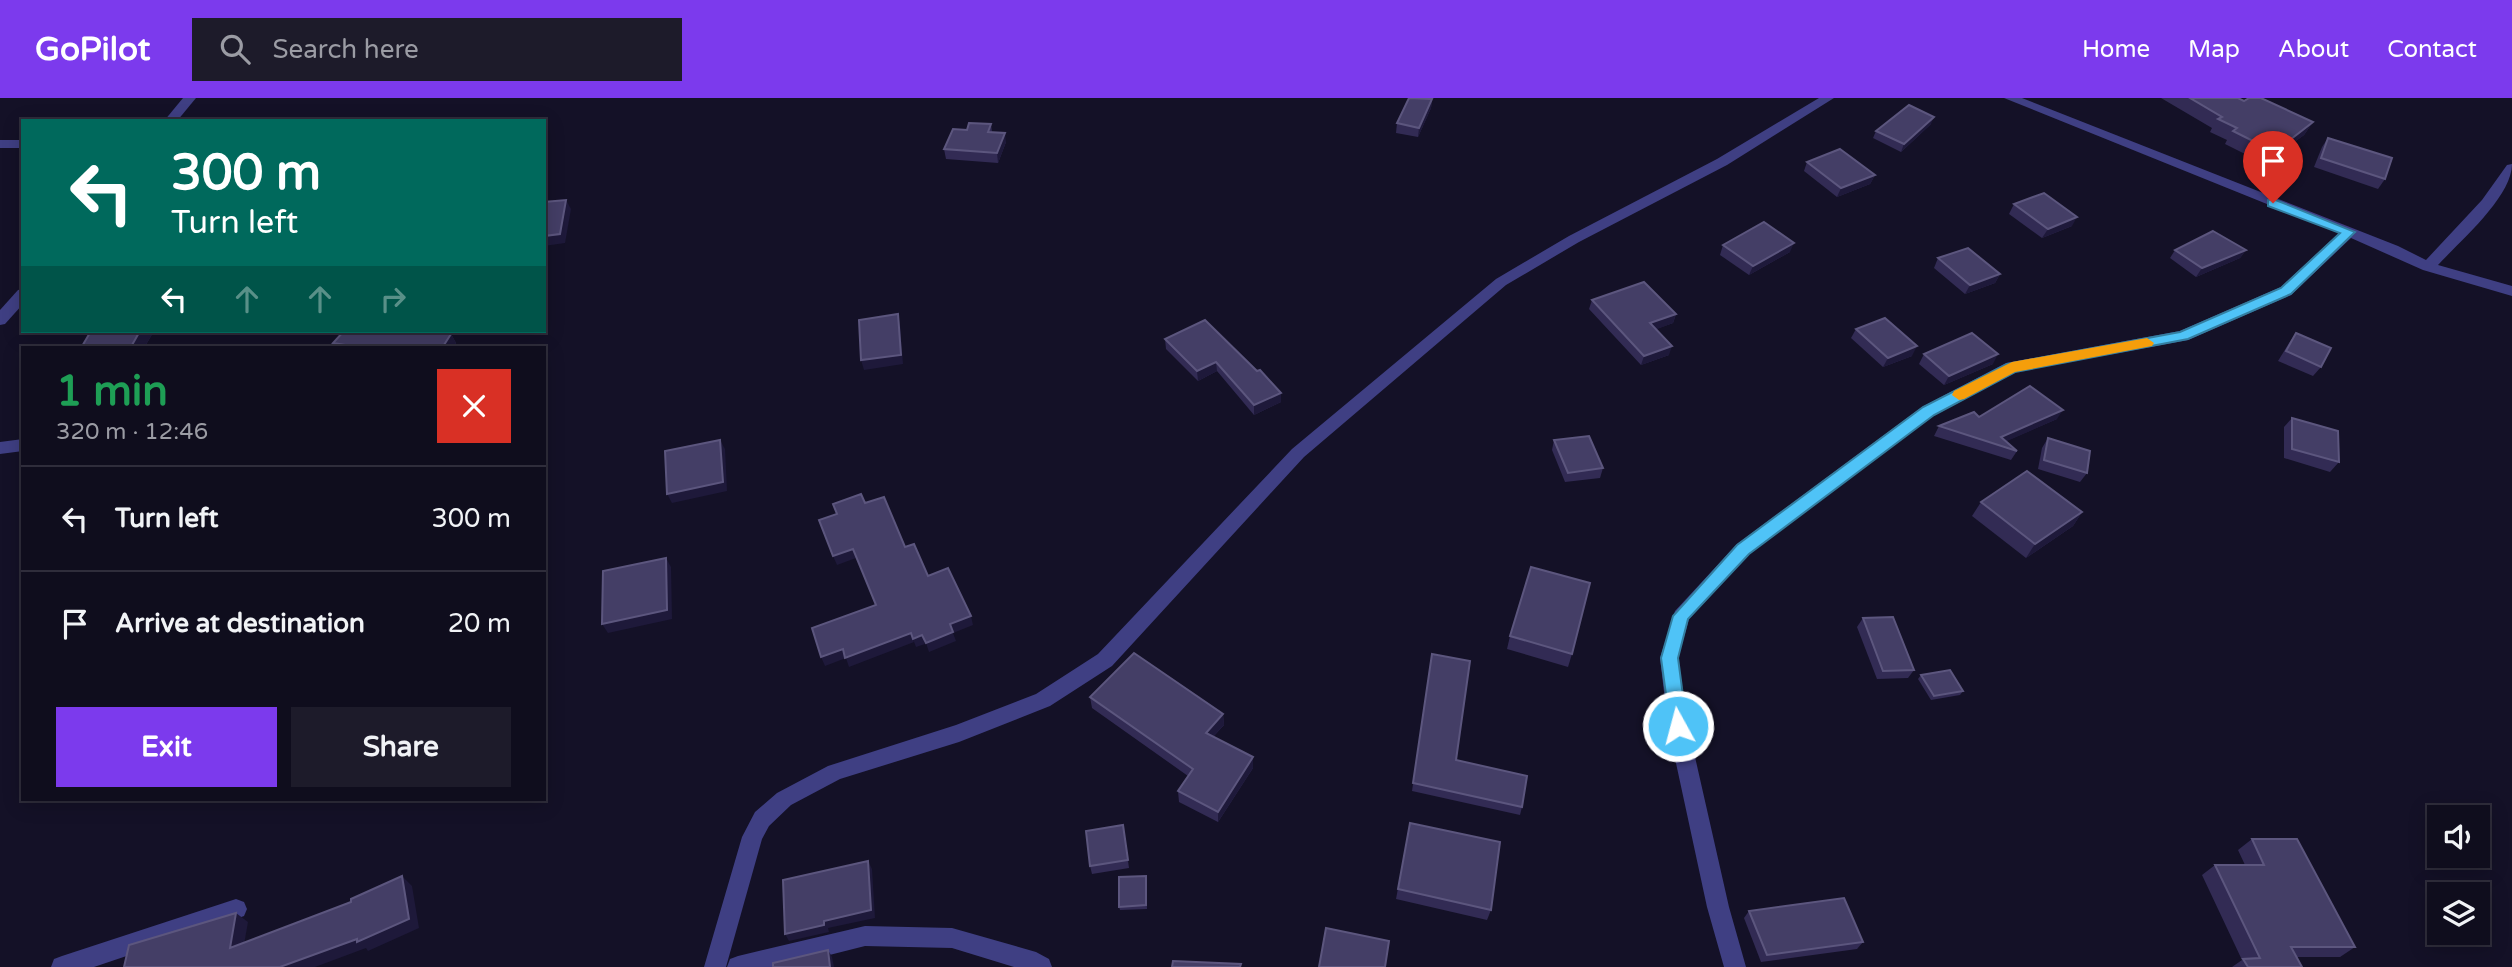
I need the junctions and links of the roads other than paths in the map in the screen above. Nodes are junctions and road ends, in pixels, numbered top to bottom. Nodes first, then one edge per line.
1 (190, 98) edge
2 (1828, 98) edge
3 (2010, 98) edge
4 (172, 119) edge
5 (0, 144) edge
6 (21, 144) edge
7 (2512, 168) edge
8 (2349, 232) junction
9 (2428, 267) junction
10 (2512, 291) edge
11 (21, 296) edge
12 (0, 320) edge
13 (21, 445) edge
14 (0, 448) edge
15 (236, 909) dead end
16 (62, 967) edge
17 (715, 967) edge
18 (738, 967) edge
19 (1041, 967) edge
20 (1735, 967) edge

1 - 4 street
2 - 17 street
3 - 8 street
5 - 6 street
7 - 9 street
8 - 9 street
8 - 20 street
9 - 10 street
11 - 12 street
13 - 14 street
15 - 16 street
18 - 19 street

